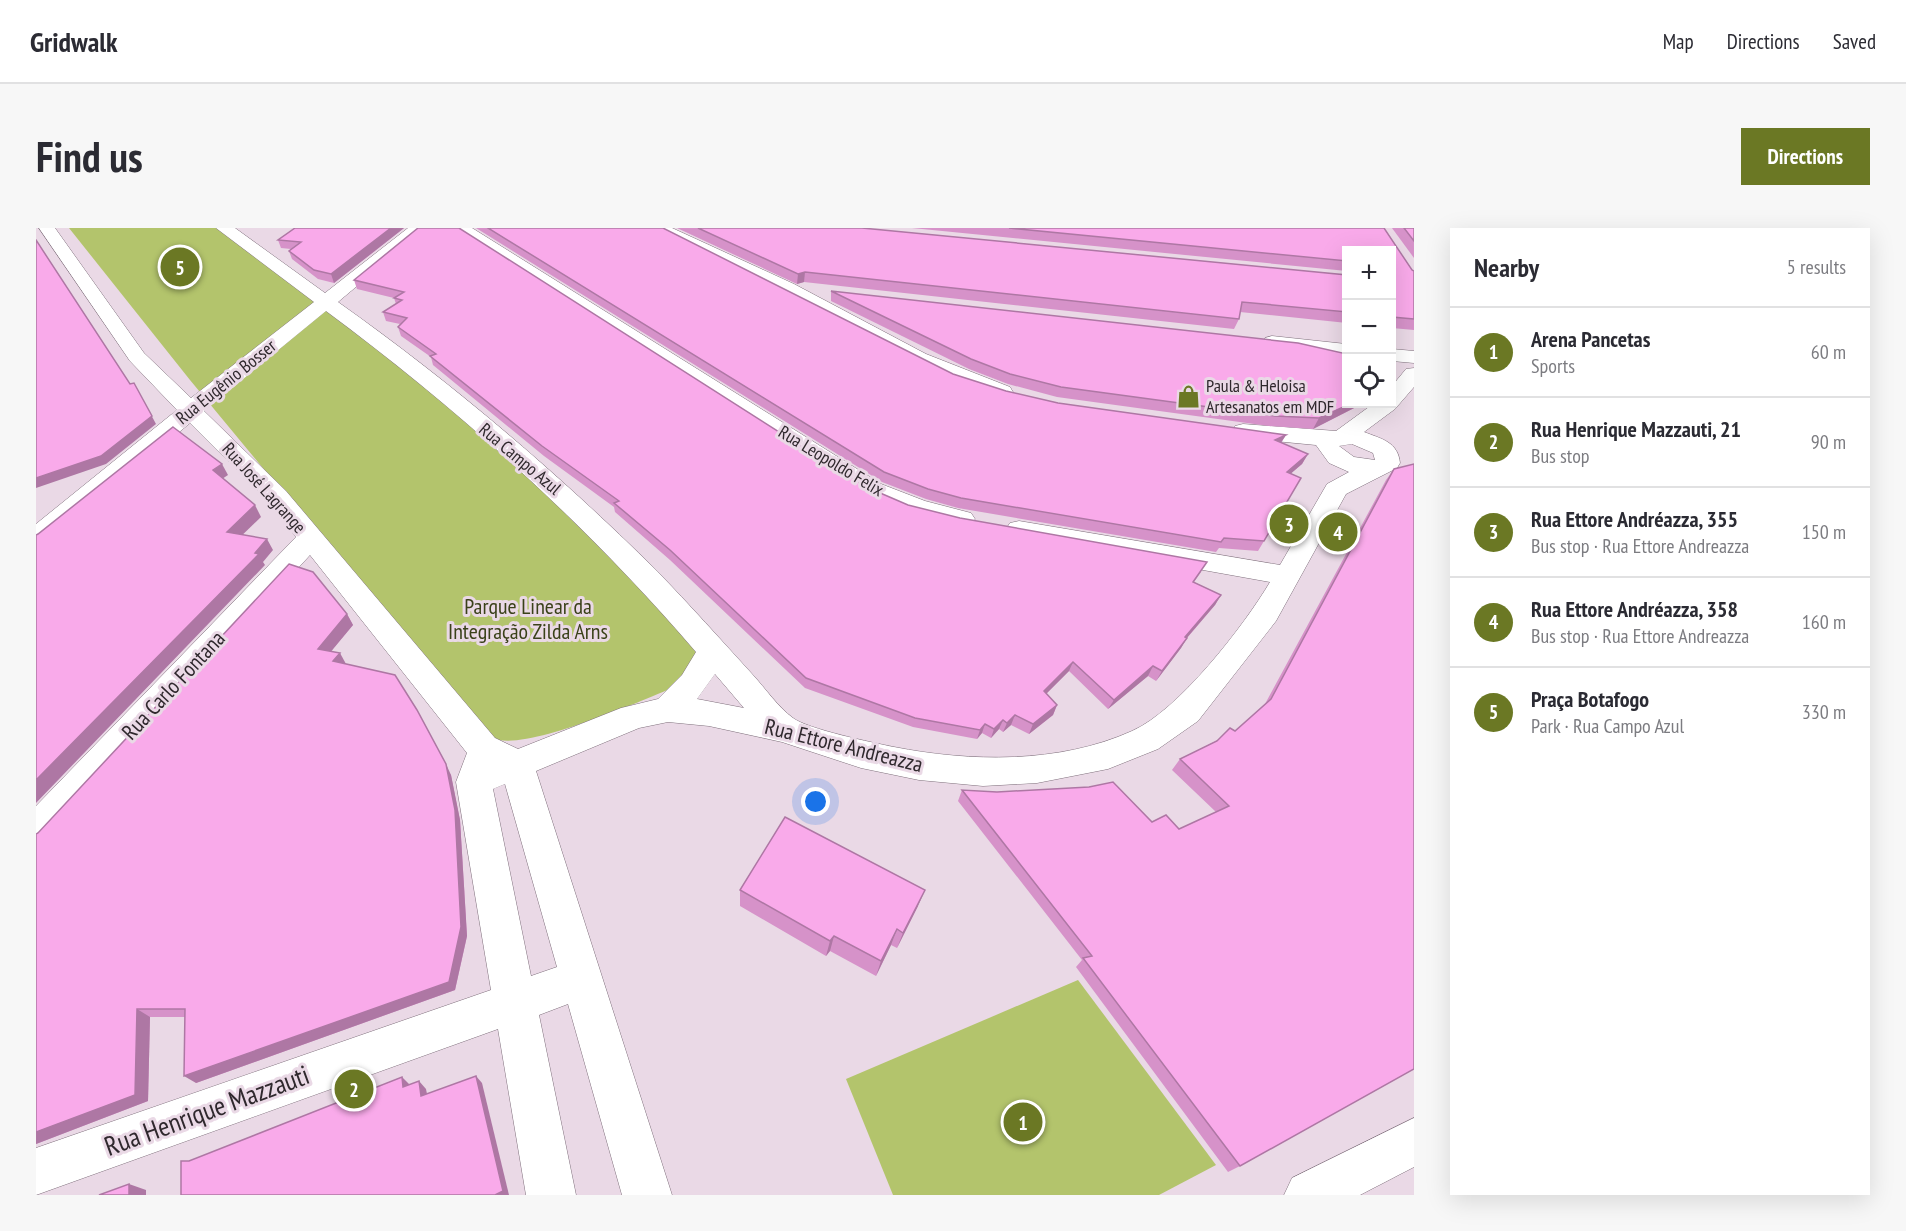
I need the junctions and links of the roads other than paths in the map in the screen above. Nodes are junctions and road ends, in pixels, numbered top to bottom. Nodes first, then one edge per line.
1 (46, 228) edge
2 (224, 228) edge
3 (418, 228) edge
4 (460, 228) edge
5 (657, 228) edge
6 (787, 288) junction
7 (845, 295) edge
8 (325, 301) junction
9 (1253, 340) edge
10 (1342, 349) edge
11 (1396, 355) edge
12 (1414, 357) edge
13 (1414, 374) edge
14 (161, 383) junction
15 (219, 387) junction
16 (1396, 394) edge
17 (1025, 399) edge
18 (1383, 408) edge
19 (1388, 408) edge
20 (190, 411) junction
21 (1222, 428) edge
22 (1335, 446) junction
23 (1382, 458) junction
24 (1414, 462) edge
25 (1414, 471) edge
26 (1336, 489) junction
27 (36, 538) edge
28 (310, 538) junction
29 (1286, 575) junction
30 (713, 651) junction
31 (668, 709) junction
32 (782, 729) junction
33 (492, 765) junction
34 (36, 831) edge
35 (581, 979) junction
36 (514, 1001) junction
37 (1414, 1142) edge
38 (36, 1172) edge
39 (551, 1195) edge
40 (647, 1195) edge
41 (1309, 1195) edge

1 - 14 street, Rua José Lagrange
2 - 8 street, Rua Campo Azul
3 - 8 street, Rua Eugênio Bosser
4 - 29 street, Rua Leopoldo Felix
5 - 6 street
6 - 7 street
6 - 17 street
8 - 15 street, Rua Eugênio Bosser
8 - 30 street, Rua Campo Azul
9 - 10 street
11 - 12 street
13 - 16 street
14 - 15 street
14 - 20 street, Rua José Lagrange
15 - 20 street, Rua Eugênio Bosser
18 - 22 street
19 - 23 street
20 - 27 street, Rua Eugênio Bosser
20 - 28 street, Rua José Lagrange
21 - 22 street
22 - 23 street
22 - 26 street
23 - 24 street
23 - 25 street
23 - 26 street
26 - 29 street, Rua Ettore Andreazza
28 - 33 street, Rua José Lagrange
28 - 34 street, Rua Carlo Fontana
29 - 32 street, Rua Ettore Andreazza
30 - 31 street
30 - 32 street, Rua Campo Azul
31 - 32 street, Rua Ettore Andreazza
31 - 33 street, Rua Ettore Andreazza
33 - 35 street
33 - 36 street
35 - 36 street, Rua Henrique Mazzauti
35 - 40 street
36 - 38 street, Rua Henrique Mazzauti
36 - 39 street
37 - 41 street

